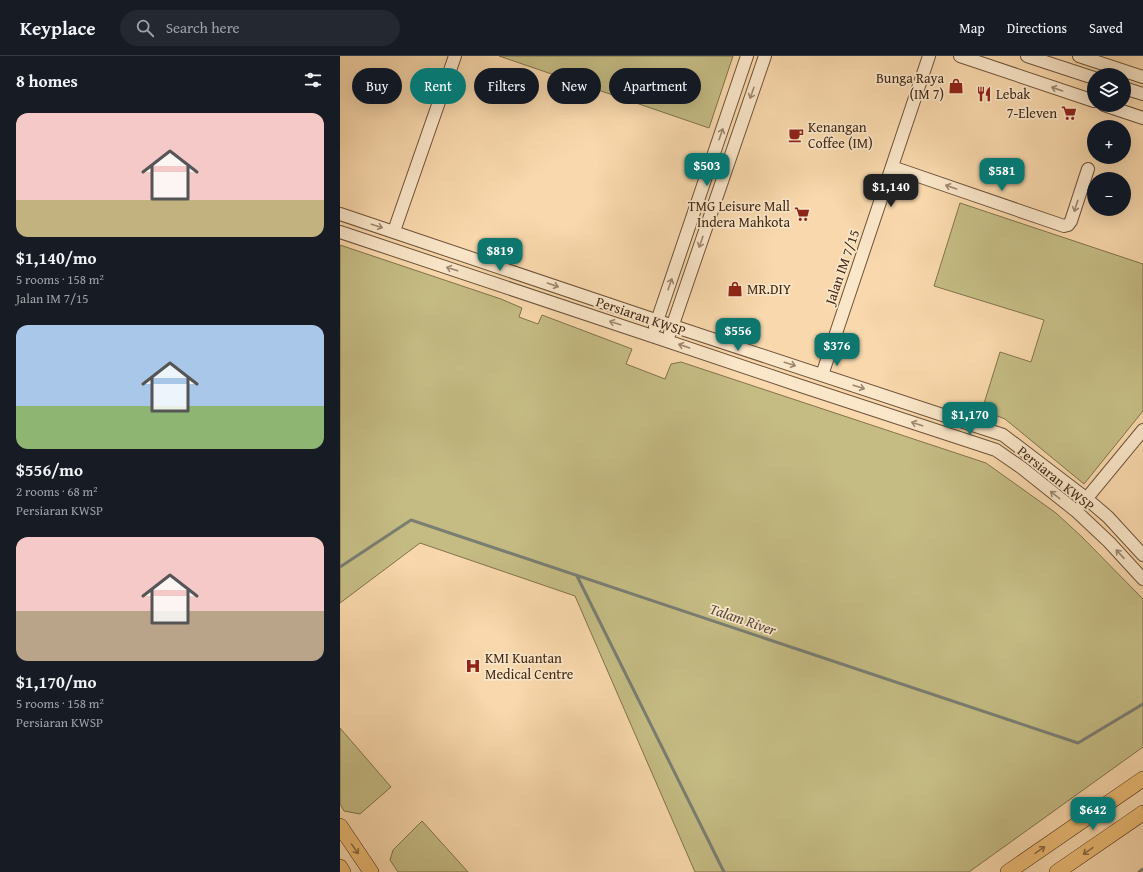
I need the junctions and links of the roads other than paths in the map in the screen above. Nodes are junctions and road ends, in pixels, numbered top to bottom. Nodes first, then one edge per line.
1 (455, 56) edge
2 (747, 56) edge
3 (765, 56) edge
4 (929, 56) edge
5 (960, 56) edge
6 (1027, 56) edge
7 (1079, 56) edge
8 (1087, 76) edge
9 (1143, 77) edge
10 (1131, 90) edge
11 (1143, 94) edge
12 (1087, 99) edge
13 (1125, 112) edge
14 (1143, 118) edge
15 (892, 167) junction
16 (1088, 169) dead end
17 (340, 214) edge
18 (340, 232) edge
19 (394, 232) junction
20 (410, 237) junction
21 (405, 253) junction
22 (658, 321) junction
23 (673, 326) junction
24 (652, 336) junction
25 (668, 341) junction
26 (806, 370) junction
27 (822, 375) junction
28 (801, 386) junction
29 (1143, 430) edge
30 (1086, 499) junction
31 (1076, 511) junction
32 (1143, 555) edge
33 (1143, 579) edge
34 (1143, 779) edge
35 (1143, 813) edge
36 (340, 826) edge
37 (340, 867) edge
38 (343, 872) edge
39 (371, 872) edge
40 (1008, 872) edge
41 (1058, 872) edge

1 - 19 street
22 -> 2 street
3 -> 23 street
4 - 15 street, Jalan IM 7/15
12 -> 5 street
6 - 8 street
7 - 9 street
10 - 11 street
13 - 14 street
16 -> 15 street
15 - 27 street, Jalan IM 7/15
17 -> 19 street, Persiaran KWSP
18 - 21 street, Persiaran KWSP
19 - 20 street, Persiaran KWSP
20 - 21 street
20 -> 22 street, Persiaran KWSP
24 -> 21 street, Persiaran KWSP
22 - 23 street, Persiaran KWSP
22 - 24 street
23 - 25 street
23 -> 26 street, Persiaran KWSP
24 - 25 street, Persiaran KWSP
28 -> 25 street, Persiaran KWSP
26 - 27 street, Persiaran KWSP
26 - 28 street
27 -> 30 street, Persiaran KWSP
31 -> 28 street, Persiaran KWSP
29 - 30 street
30 - 31 street
30 - 32 street, Persiaran KWSP
33 -> 31 street, Persiaran KWSP
40 -> 34 main road
35 -> 41 main road
36 -> 39 main road
37 - 38 main road

